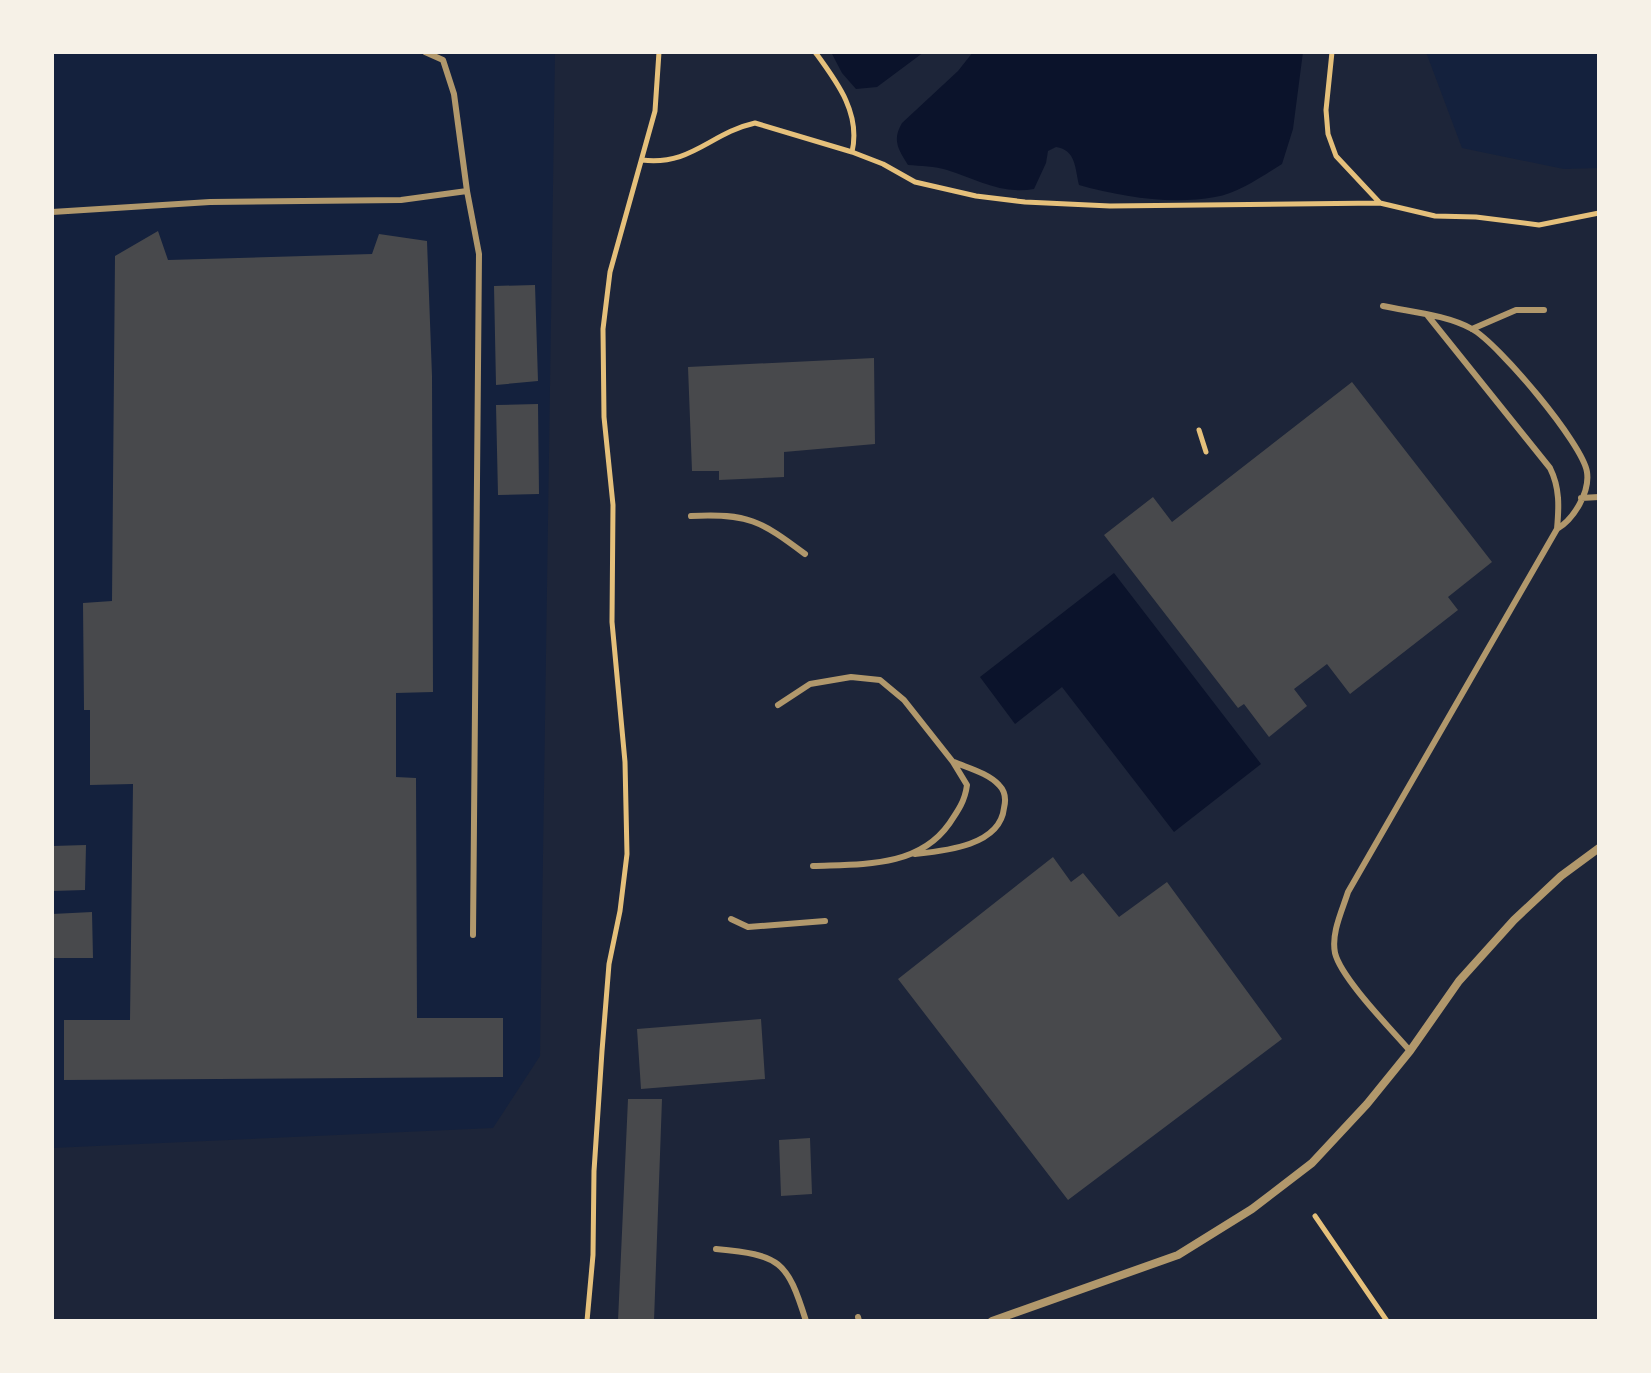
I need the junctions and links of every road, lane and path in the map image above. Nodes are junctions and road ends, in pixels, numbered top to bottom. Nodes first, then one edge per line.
1 (425, 52) edge
2 (659, 52) edge
3 (815, 52) edge
4 (1332, 52) edge
5 (852, 152) junction
6 (642, 160) junction
7 (467, 191) junction
8 (1380, 203) junction
9 (52, 212) edge
10 (1599, 213) edge
11 (1383, 306) dead end
12 (1544, 310) dead end
13 (1428, 316) junction
14 (1472, 329) junction
15 (1199, 430) dead end
16 (1206, 452) dead end
17 (1599, 497) edge
18 (1581, 498) junction
19 (691, 516) dead end
20 (1557, 529) junction
21 (805, 554) dead end
22 (778, 705) dead end
23 (953, 762) junction
24 (1599, 848) edge
25 (915, 854) junction
26 (813, 866) dead end
27 (731, 919) dead end
28 (825, 921) dead end
29 (473, 935) dead end
30 (1410, 1051) junction
31 (1315, 1216) dead end
32 (716, 1249) dead end
33 (587, 1321) edge
34 (806, 1321) edge
35 (992, 1321) edge
36 (1387, 1321) edge

1 - 7 lane
2 - 6 path
3 - 5 path
4 - 8 path
5 - 6 path
5 - 8 path
6 - 33 path
7 - 9 lane
7 - 29 lane
8 - 10 path
11 - 13 lane
12 - 14 lane
13 - 14 lane
13 - 20 lane
14 - 18 lane
15 - 16 path
17 - 18 lane
18 - 20 lane
19 - 21 lane
20 - 30 lane
22 - 23 lane
23 - 25 lane
23 - 25 lane
24 - 30 street
25 - 26 lane
27 - 28 lane
30 - 35 street
31 - 36 path
32 - 34 lane

